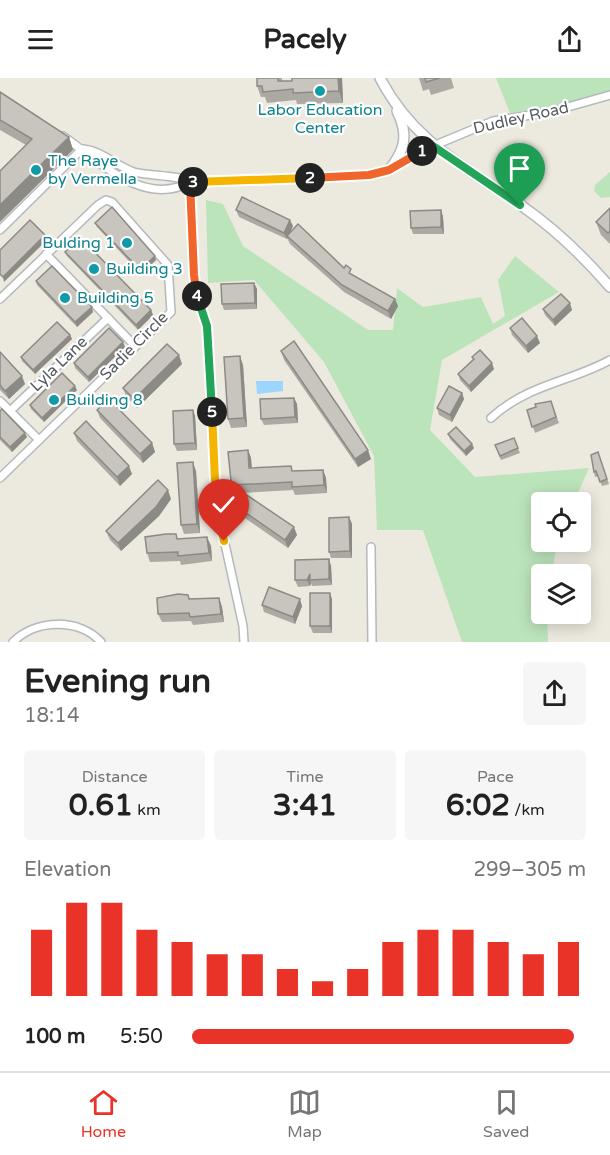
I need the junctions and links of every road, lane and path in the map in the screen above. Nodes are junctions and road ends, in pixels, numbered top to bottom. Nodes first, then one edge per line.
1 (380, 78) edge
2 (385, 88) junction
3 (610, 95) edge
4 (55, 131) edge
5 (433, 146) junction
6 (82, 149) junction
7 (389, 170) junction
8 (190, 182) junction
9 (0, 230) edge
10 (46, 254) junction
11 (610, 287) edge
12 (0, 298) edge
13 (108, 318) junction
14 (135, 346) junction
15 (610, 360) edge
16 (0, 401) edge
17 (10, 411) junction
18 (491, 418) dead end
19 (39, 440) junction
20 (0, 478) edge
21 (370, 548) dead end
22 (13, 642) edge
23 (101, 642) edge
24 (244, 642) edge
25 (372, 642) edge

1 - 2 main road
2 - 5 main road
2 - 7 main road
3 - 5 street, Dudley Road
4 - 6 street
5 - 7 street, Dudley Road
5 - 11 main road
6 - 8 street
6 - 8 street
6 - 9 street
7 - 8 street, Dudley Road
8 - 24 street
10 - 12 street, Sadie Circle
10 - 13 street
10 - 14 street, Sadie Circle
13 - 14 street
13 - 17 street, Lyla Lane
14 - 19 street, Sadie Circle
15 - 18 street
16 - 17 street
17 - 19 street
19 - 20 street, Sadie Circle
21 - 25 street
22 - 23 street

